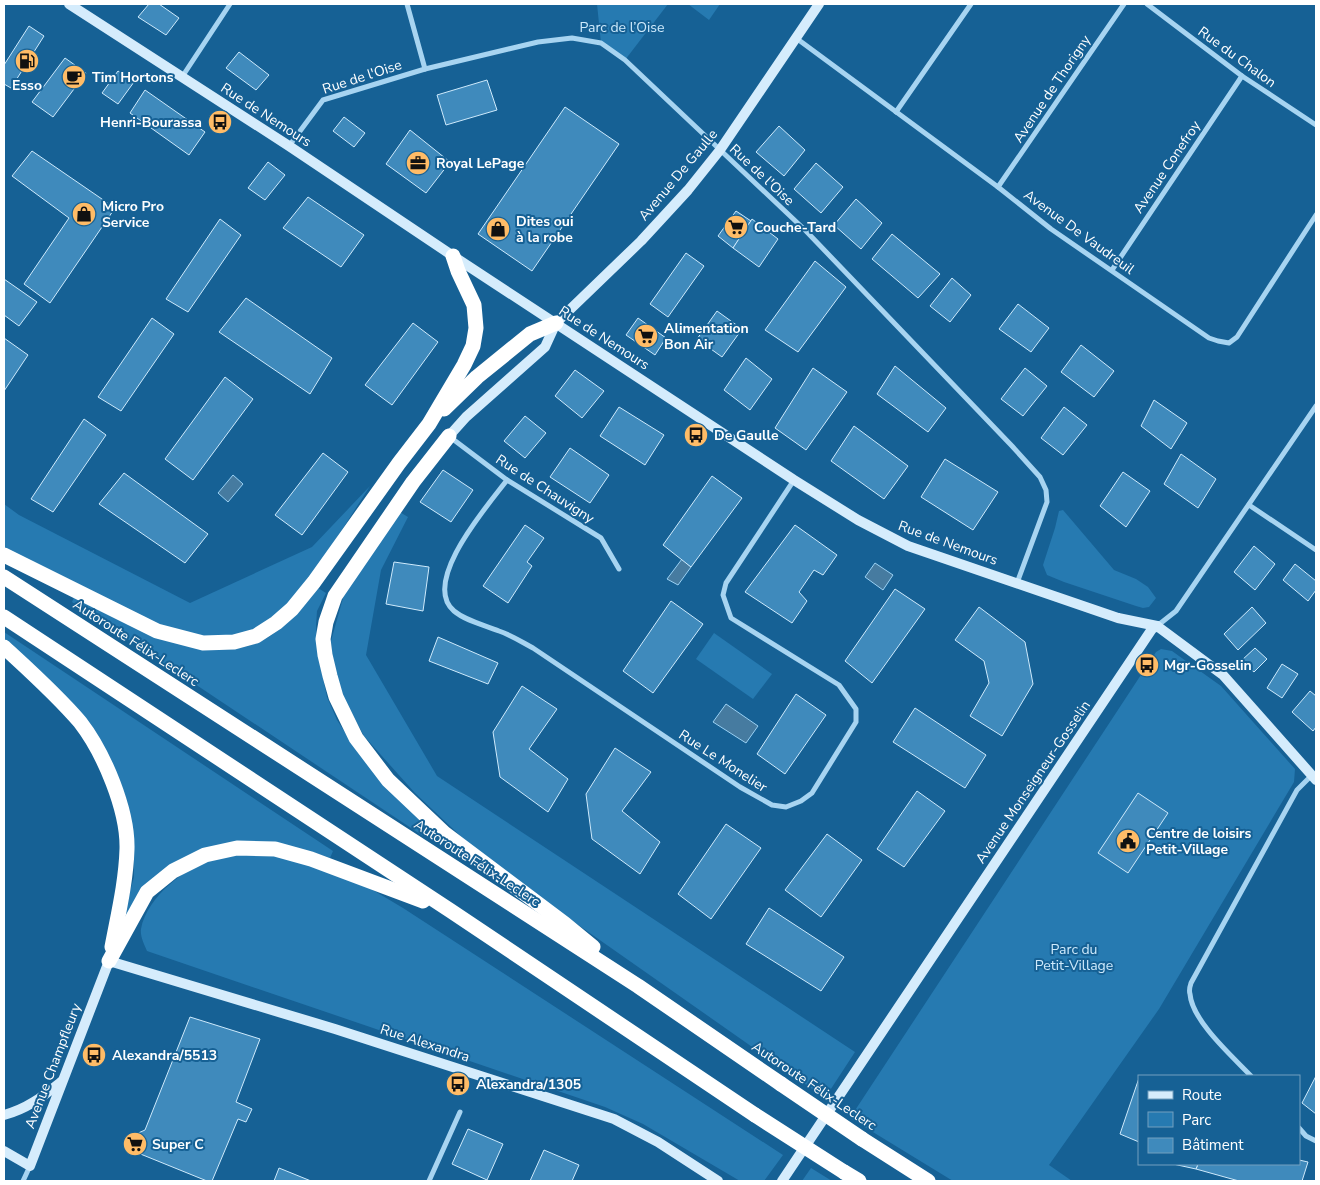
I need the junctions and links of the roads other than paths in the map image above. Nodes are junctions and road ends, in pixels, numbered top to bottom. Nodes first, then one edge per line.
1 (69, 4) edge
2 (230, 4) edge
3 (407, 4) edge
4 (819, 4) edge
5 (971, 4) edge
6 (1124, 4) edge
7 (1147, 4) edge
8 (796, 38) junction
9 (425, 68) junction
10 (1242, 76) junction
11 (182, 77) junction
12 (896, 112) junction
13 (1316, 125) edge
14 (289, 146) junction
15 (720, 150) junction
16 (998, 187) junction
17 (1316, 216) edge
18 (453, 256) junction
19 (1112, 270) junction
20 (556, 323) junction
21 (1316, 406) edge
22 (429, 424) junction
23 (449, 436) junction
24 (507, 480) junction
25 (794, 480) junction
26 (1249, 505) junction
27 (1316, 550) edge
28 (4, 555) edge
29 (619, 569) dead end
30 (4, 577) edge
31 (1018, 583) junction
32 (4, 617) edge
33 (1157, 626) junction
34 (4, 647) edge
35 (1314, 778) edge
36 (451, 911) junction
37 (109, 961) junction
38 (638, 986) junction
39 (1250, 1075) edge
40 (61, 1082) junction
41 (460, 1112) dead end
42 (4, 1115) edge
43 (1300, 1129) edge
44 (1316, 1141) edge
45 (4, 1151) edge
46 (30, 1166) junction
47 (23, 1181) edge
48 (429, 1181) edge
49 (718, 1181) edge
50 (782, 1181) edge
51 (860, 1181) edge
52 (928, 1181) edge

1 - 11 street, Rue de Nemours
2 - 11 street
3 - 9 street
4 - 8 street, Avenue De Gaulle
5 - 12 street
6 - 16 street, Avenue de Thorigny
7 - 10 street, Rue du Chalon
8 - 12 street, Avenue De Vaudreuil
8 - 15 street, Avenue De Gaulle
9 - 14 street, Rue de l'Oise
9 - 15 street, Rue de l'Oise
10 - 13 street, Rue du Chalon
10 - 19 street, Avenue Conefroy
11 - 14 street, Rue de Nemours
12 - 16 street, Avenue De Vaudreuil
14 - 18 street, Rue de Nemours
15 - 20 street, Avenue De Gaulle
15 - 31 street, Rue de l'Oise
16 - 19 street, Avenue De Vaudreuil
17 - 19 street, Avenue De Vaudreuil
18 - 20 street, Rue de Nemours
18 - 22 highway
20 - 22 highway
20 - 23 street
20 - 25 street, Rue de Nemours
21 - 26 street, Avenue Monseigneur-Gosselin
22 - 28 highway
23 - 24 street, Rue de Chauvigny
23 - 38 highway
24 - 25 street, Rue Le Monelier
24 - 29 street, Rue de Chauvigny
25 - 31 street, Rue de Nemours
26 - 27 street
26 - 33 street, Avenue Monseigneur-Gosselin
30 - 38 highway, Autoroute Félix-Leclerc
31 - 33 street, Rue de Nemours
32 - 36 highway
33 - 35 street
33 - 50 street, Avenue Monseigneur-Gosselin
34 - 37 highway
35 - 39 street
36 - 37 highway
36 - 51 highway, bridge
37 - 40 street, Avenue Champfleury
37 - 49 street, Rue Alexandra
38 - 52 highway, Autoroute Félix-Leclerc, bridge
40 - 42 street
40 - 46 street, Avenue Champfleury
41 - 48 street
43 - 44 street
45 - 46 street
46 - 47 street, Avenue Champfleury

